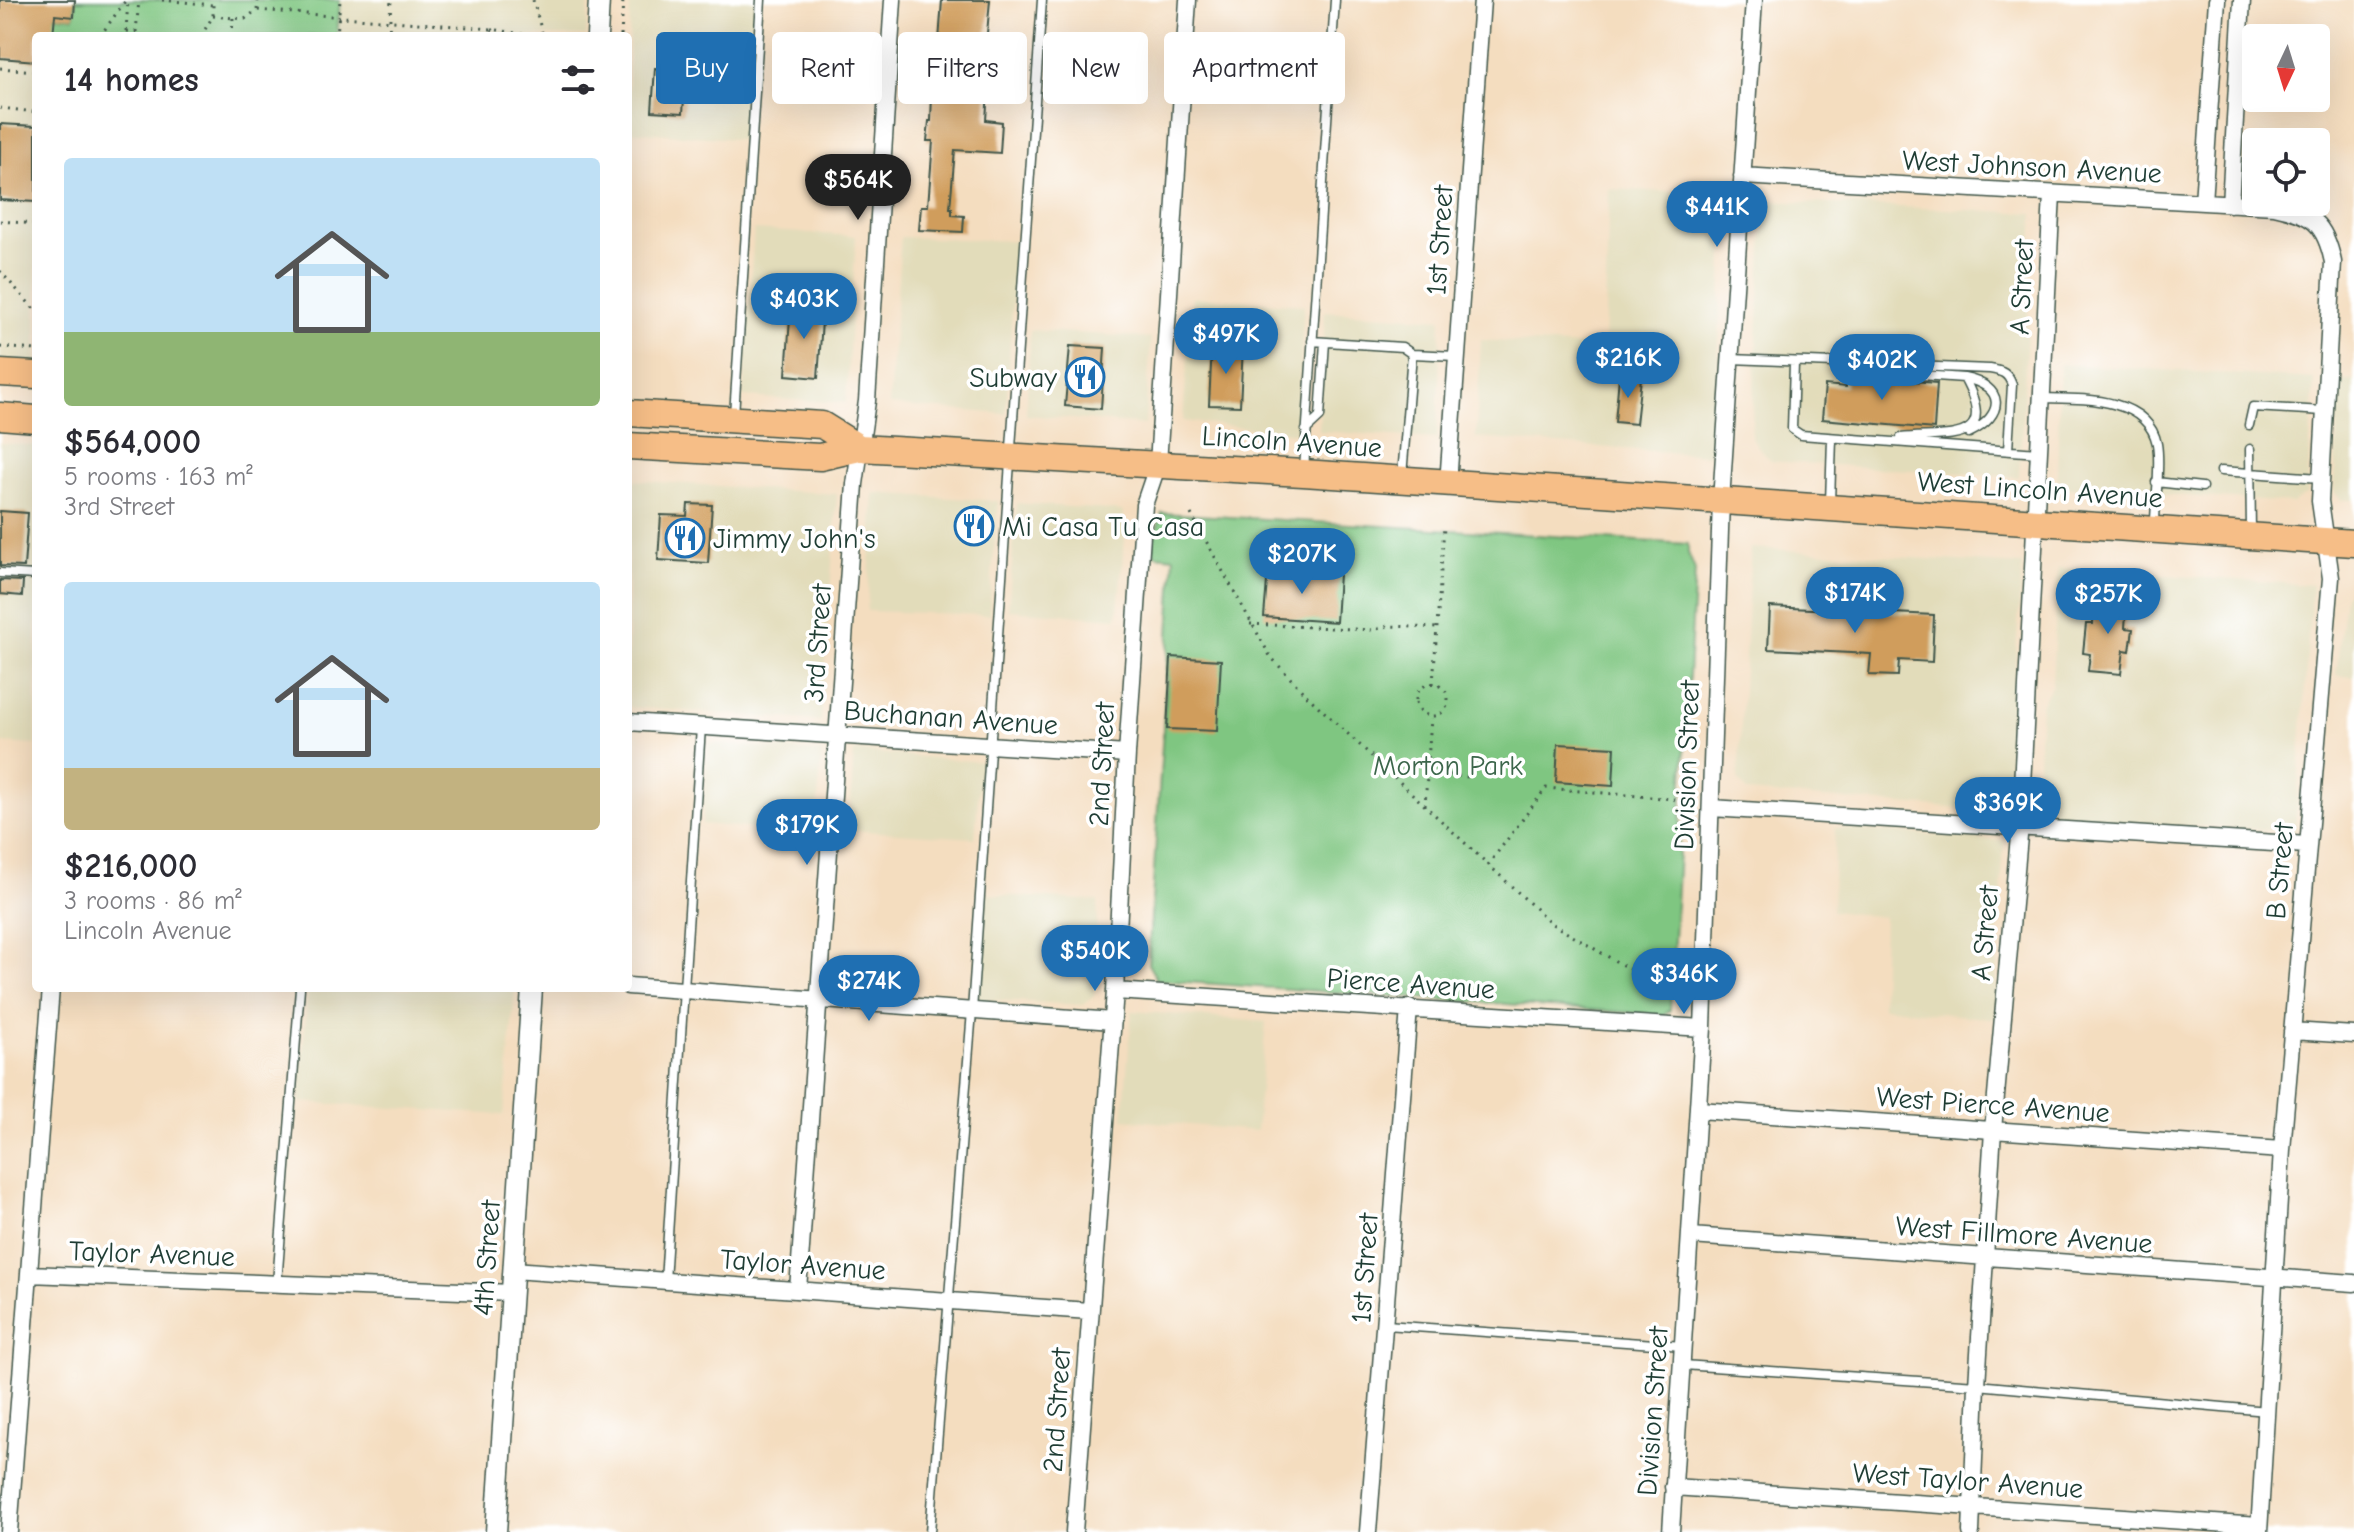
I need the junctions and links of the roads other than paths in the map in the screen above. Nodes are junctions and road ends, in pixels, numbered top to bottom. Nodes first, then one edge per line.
1 (599, 0) edge
2 (761, 0) edge
3 (893, 0) edge
4 (1042, 0) edge
5 (1188, 0) edge
6 (1335, 0) edge
7 (1482, 0) edge
8 (1754, 0) edge
9 (2217, 0) edge
10 (2242, 0) edge
11 (597, 32) edge
12 (1742, 176) junction
13 (2052, 194) junction
14 (2203, 202) junction
15 (2230, 204) junction
16 (2315, 220) joint
17 (1312, 341) junction
18 (1325, 342) junction
19 (1412, 354) junction
20 (1456, 356) junction
21 (1730, 359) junction
22 (1828, 361) junction
23 (1794, 363) junction
24 (0, 373) edge
25 (32, 375) edge
26 (1964, 378) junction
27 (2041, 398) junction
28 (2325, 411) junction
29 (632, 413) edge
30 (0, 416) edge
31 (32, 419) edge
32 (733, 420) junction
33 (2249, 425) dead end
34 (1306, 430) junction
35 (1965, 434) junction
36 (1832, 438) junction
37 (1894, 442) junction
38 (632, 446) edge
39 (859, 448) junction
40 (2250, 449) dead end
41 (2008, 450) junction
42 (2038, 453) junction
43 (1010, 456) junction
44 (1158, 464) junction
45 (2221, 471) dead end
46 (1303, 473) junction
47 (2252, 473) junction
48 (2322, 478) junction
49 (1402, 480) junction
50 (2156, 482) junction
51 (1448, 484) junction
52 (2202, 487) dead end
53 (1721, 501) junction
54 (1830, 508) junction
55 (2034, 520) junction
56 (2155, 529) junction
57 (2251, 536) junction
58 (2328, 542) junction
59 (2354, 543) edge
60 (0, 573) edge
61 (32, 575) edge
62 (632, 722) edge
63 (701, 727) junction
64 (836, 735) junction
65 (990, 745) junction
66 (1127, 754) junction
67 (1711, 808) junction
68 (2020, 825) junction
69 (2307, 845) junction
70 (632, 986) edge
71 (686, 990) junction
72 (1115, 991) junction
73 (51, 992) edge
74 (300, 992) edge
75 (532, 992) edge
76 (818, 999) junction
77 (1409, 1008) junction
78 (972, 1011) junction
79 (1113, 1021) junction
80 (1703, 1028) junction
81 (2292, 1031) junction
82 (2354, 1035) edge
83 (1699, 1110) junction
84 (1993, 1130) junction
85 (2282, 1150) junction
86 (1691, 1236) junction
87 (1985, 1258) junction
88 (513, 1270) junction
89 (29, 1274) junction
90 (2274, 1278) junction
91 (665, 1281) junction
92 (277, 1283) junction
93 (2354, 1283) edge
94 (798, 1290) junction
95 (512, 1293) junction
96 (947, 1300) junction
97 (1089, 1311) junction
98 (1386, 1325) junction
99 (1683, 1346) junction
100 (1683, 1365) junction
101 (1977, 1385) junction
102 (2267, 1411) junction
103 (1673, 1487) junction
104 (1972, 1505) junction
105 (2259, 1529) edge
106 (9, 1532) edge
107 (496, 1532) edge
108 (930, 1532) edge
109 (1074, 1532) edge
110 (1368, 1532) edge
111 (1671, 1532) edge
112 (1971, 1532) edge

1 - 11 street
2 - 32 lane
3 - 39 street, 3rd Street
4 - 43 lane
5 - 44 street, 2nd Street
6 - 17 lane
7 - 20 street, 1st Street
8 - 12 street, Division Street
9 - 14 street
10 - 15 street
12 - 13 street, West Johnson Avenue
12 - 21 street, Division Street
13 - 14 street, West Johnson Avenue
13 - 27 street, A Street
14 - 15 street, West Johnson Avenue
15 - 16 street, West Johnson Avenue
16 - 28 street, B Street
17 - 18 lane
17 - 34 lane
18 - 19 lane
18 - 34 lane
19 - 20 lane
19 - 49 lane
20 - 51 street, 1st Street
21 - 23 lane
21 - 53 street, Division Street
22 - 23 lane
22 - 26 lane
22 - 41 lane
23 - 36 lane
24 - 25 main road
26 - 35 lane
26 - 35 lane
27 - 42 street, A Street
27 - 50 lane
28 - 33 lane
28 - 48 street, B Street
29 - 32 main road, Lincoln Avenue
30 - 31 main road
32 - 39 main road, Lincoln Avenue
34 - 46 lane
35 - 37 lane
36 - 37 lane
36 - 54 lane
37 - 41 lane
38 - 39 main road, Lincoln Avenue
39 - 43 main road, Lincoln Avenue
39 - 64 street, 3rd Street
40 - 47 lane
41 - 42 lane
42 - 55 street, A Street
43 - 44 main road, Lincoln Avenue
43 - 65 lane
44 - 46 main road, Lincoln Avenue
44 - 66 street, 2nd Street
45 - 47 lane
46 - 49 main road, Lincoln Avenue
47 - 48 lane
47 - 57 lane
48 - 58 street, B Street
49 - 51 main road, Lincoln Avenue
50 - 52 lane
50 - 56 lane
51 - 53 main road, Lincoln Avenue
53 - 54 main road, West Lincoln Avenue
53 - 67 street, Division Street
54 - 55 main road, West Lincoln Avenue
55 - 56 main road, West Lincoln Avenue
55 - 68 street, A Street
56 - 57 main road, West Lincoln Avenue
57 - 58 main road, West Lincoln Avenue
58 - 59 main road, West Lincoln Avenue
58 - 69 street, B Street
60 - 61 lane
62 - 63 street, Buchanan Avenue
63 - 64 street, Buchanan Avenue
63 - 71 lane
64 - 65 street, Buchanan Avenue
64 - 76 street, 3rd Street
65 - 66 street, Buchanan Avenue
65 - 78 lane
66 - 72 street, 2nd Street
67 - 68 street
67 - 80 street, Division Street
68 - 69 street
68 - 84 street, A Street
69 - 81 street, B Street
70 - 71 street
71 - 76 street
71 - 91 lane
72 - 77 street, Pierce Avenue
72 - 79 street, 2nd Street
73 - 89 street
74 - 92 lane
75 - 88 street, 4th Street
76 - 78 street
76 - 94 street, 3rd Street
77 - 80 street, Pierce Avenue
77 - 98 street, 1st Street
78 - 79 street
78 - 96 lane
79 - 97 street, 2nd Street
80 - 83 street, Division Street
81 - 82 street
81 - 85 street, B Street
83 - 84 street, West Pierce Avenue
83 - 86 street, Division Street
84 - 85 street, West Pierce Avenue
84 - 87 street, A Street
85 - 90 street, B Street
86 - 87 street, West Fillmore Avenue
86 - 99 street, Division Street
87 - 90 street, West Fillmore Avenue
87 - 101 street, A Street
88 - 91 street, Taylor Avenue
88 - 95 street, 4th Street
89 - 92 street, Taylor Avenue
89 - 106 street
90 - 93 street, West Fillmore Avenue
90 - 102 street, B Street
91 - 94 street, Taylor Avenue
92 - 95 street, Taylor Avenue
94 - 96 street, Taylor Avenue
95 - 107 street, 4th Street
96 - 97 street, Taylor Avenue
96 - 108 lane
97 - 109 street, 2nd Street
98 - 99 lane
98 - 110 street, 1st Street
99 - 100 street, Division Street
100 - 101 lane
100 - 103 street, Division Street
101 - 102 lane
101 - 104 street, A Street
102 - 105 street, B Street
103 - 104 street, West Taylor Avenue
103 - 111 street, Division Street
104 - 105 street, West Taylor Avenue
104 - 112 street, A Street

